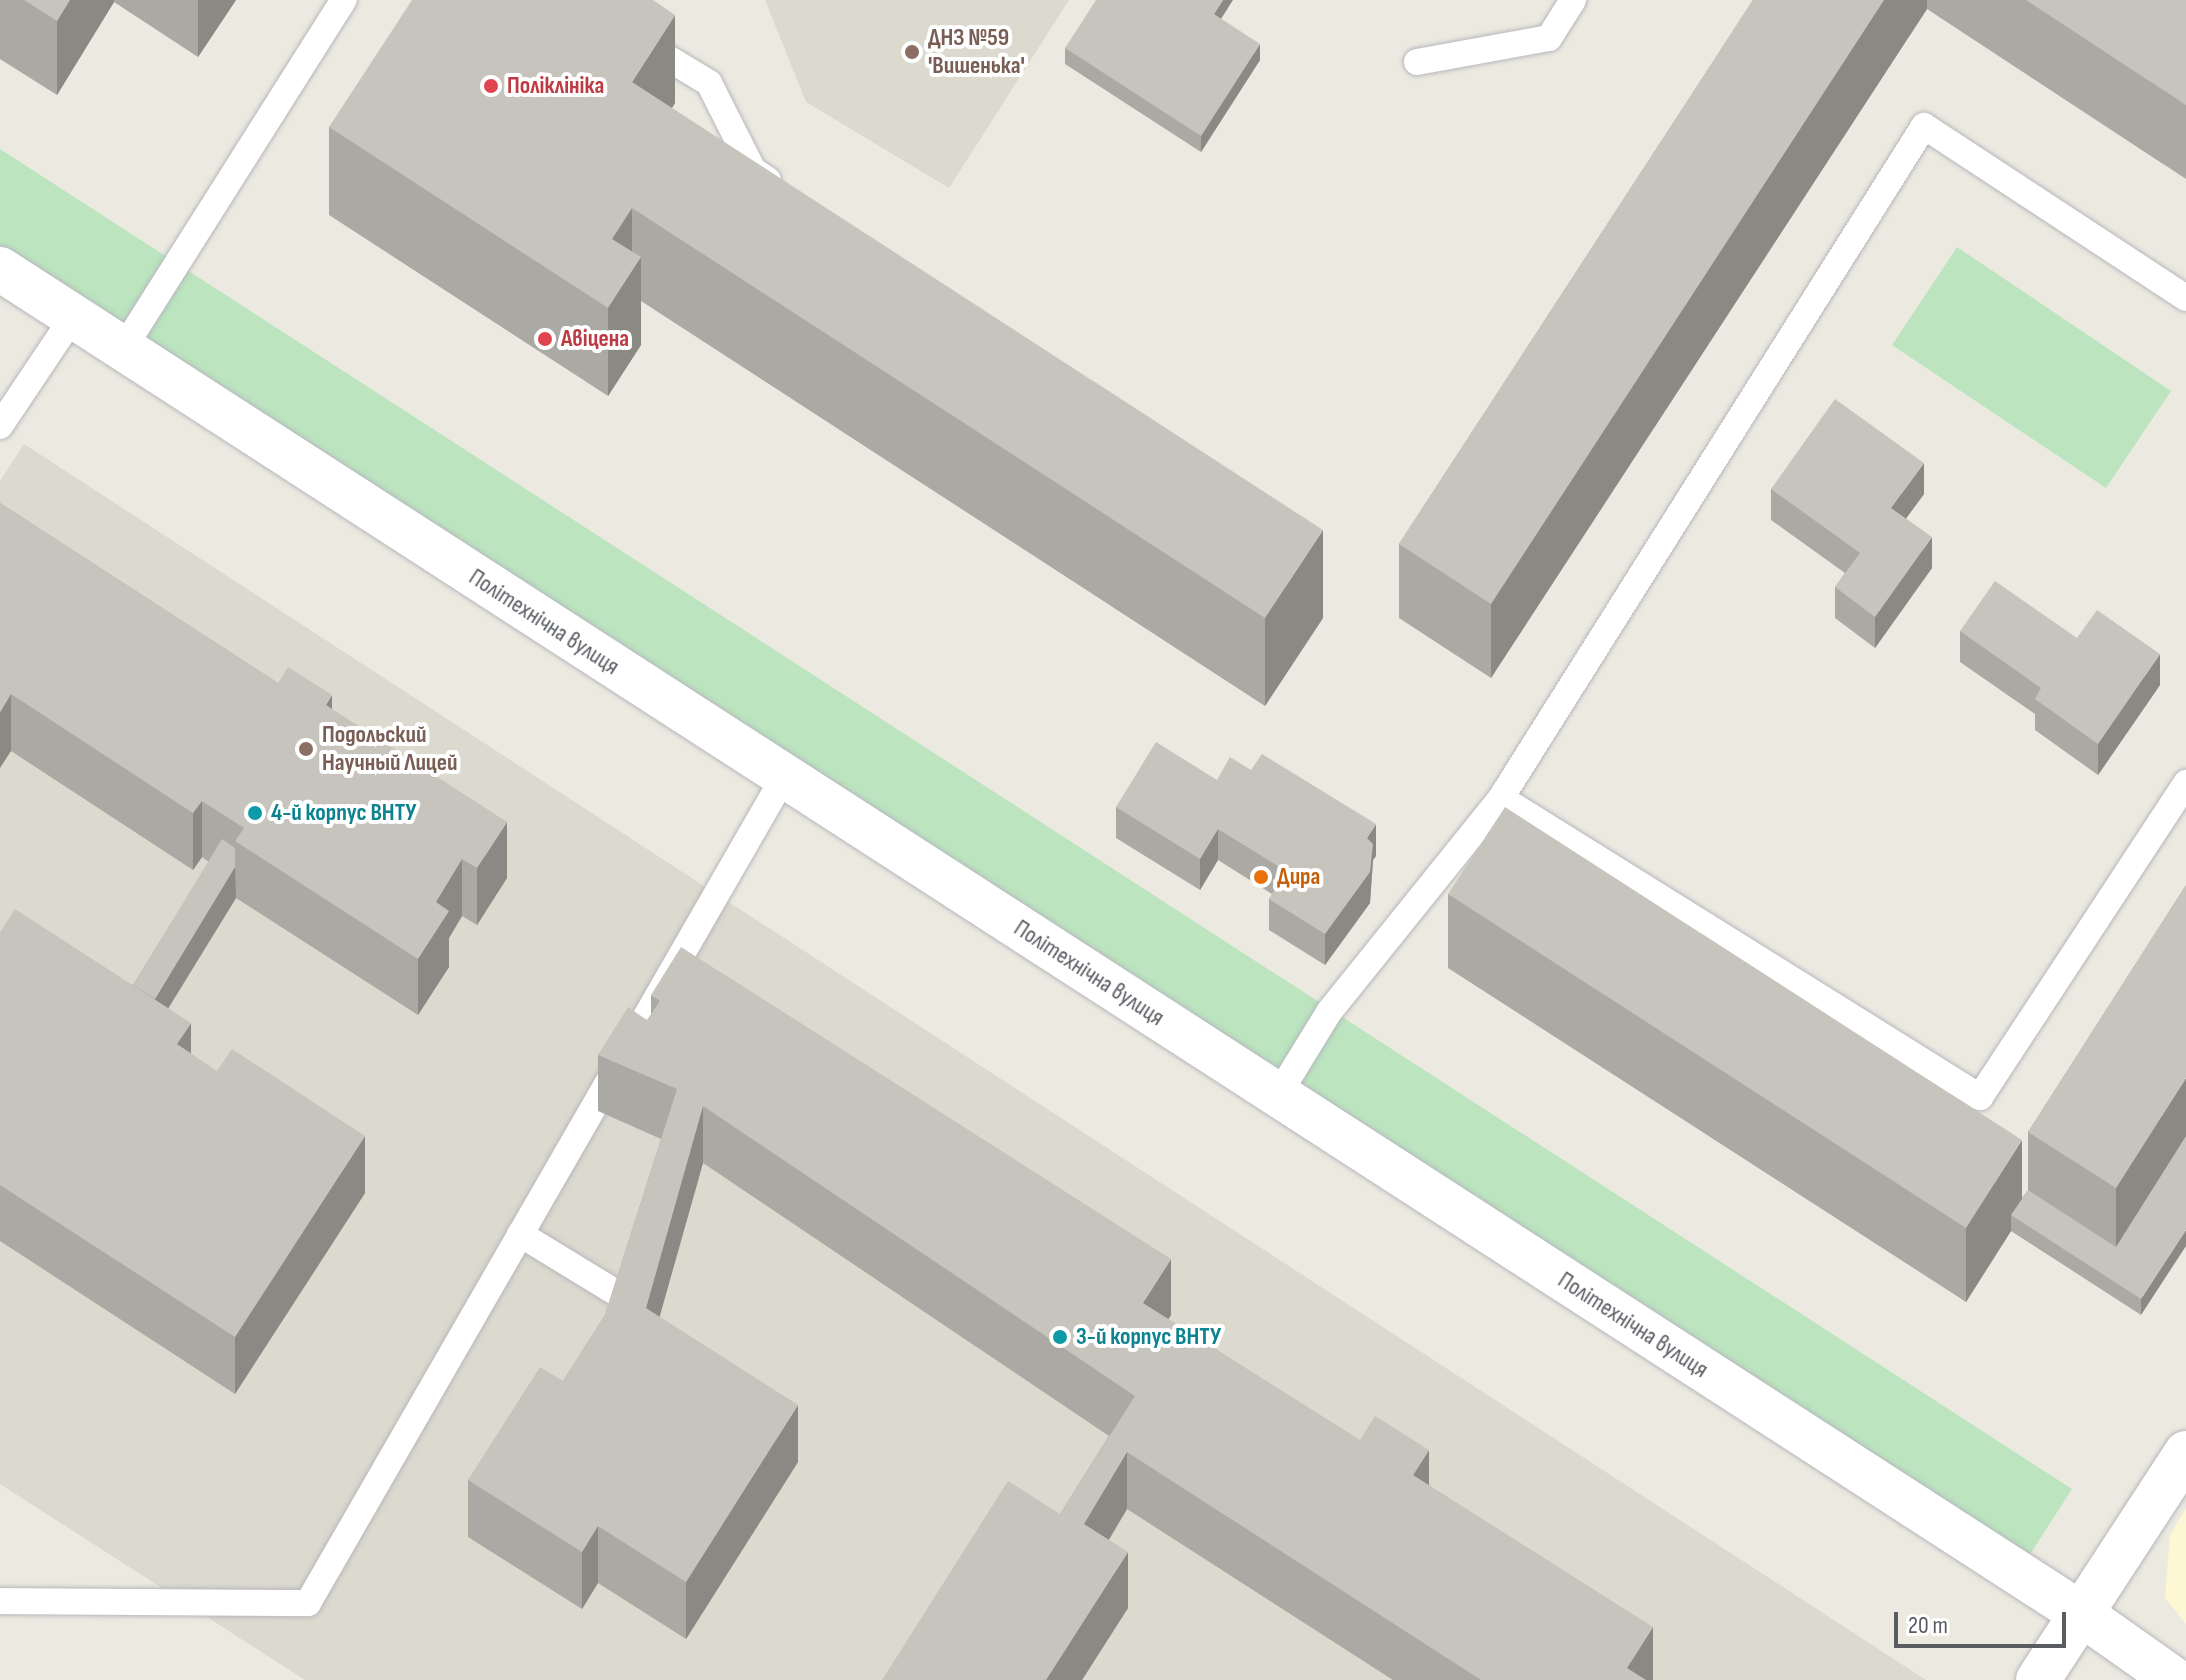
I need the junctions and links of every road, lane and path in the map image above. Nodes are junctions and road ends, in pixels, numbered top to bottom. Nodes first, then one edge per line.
1 (344, 0) edge
2 (1573, 0) edge
3 (621, 30) edge
4 (1417, 62) dead end
5 (793, 195) edge
6 (0, 269) edge
7 (2186, 298) edge
8 (73, 317) junction
9 (123, 349) junction
10 (0, 426) edge
11 (784, 777) junction
12 (2186, 783) edge
13 (1501, 798) junction
14 (1278, 1095) junction
15 (520, 1234) junction
16 (658, 1319) edge
17 (2186, 1453) edge
18 (0, 1601) edge
19 (2080, 1613) junction
20 (2038, 1680) edge
21 (2175, 1680) edge

1 - 9 lane
2 - 4 lane
3 - 5 lane
6 - 8 street, Політехнічна вулиця
7 - 13 lane
8 - 9 street, Політехнічна вулиця
8 - 10 lane
9 - 11 street, Політехнічна вулиця
11 - 14 street, Політехнічна вулиця
11 - 15 lane
12 - 13 lane
13 - 14 lane
14 - 19 street, Політехнічна вулиця
15 - 16 lane
15 - 18 lane
17 - 19 street
19 - 20 street
19 - 21 street, Політехнічна вулиця

